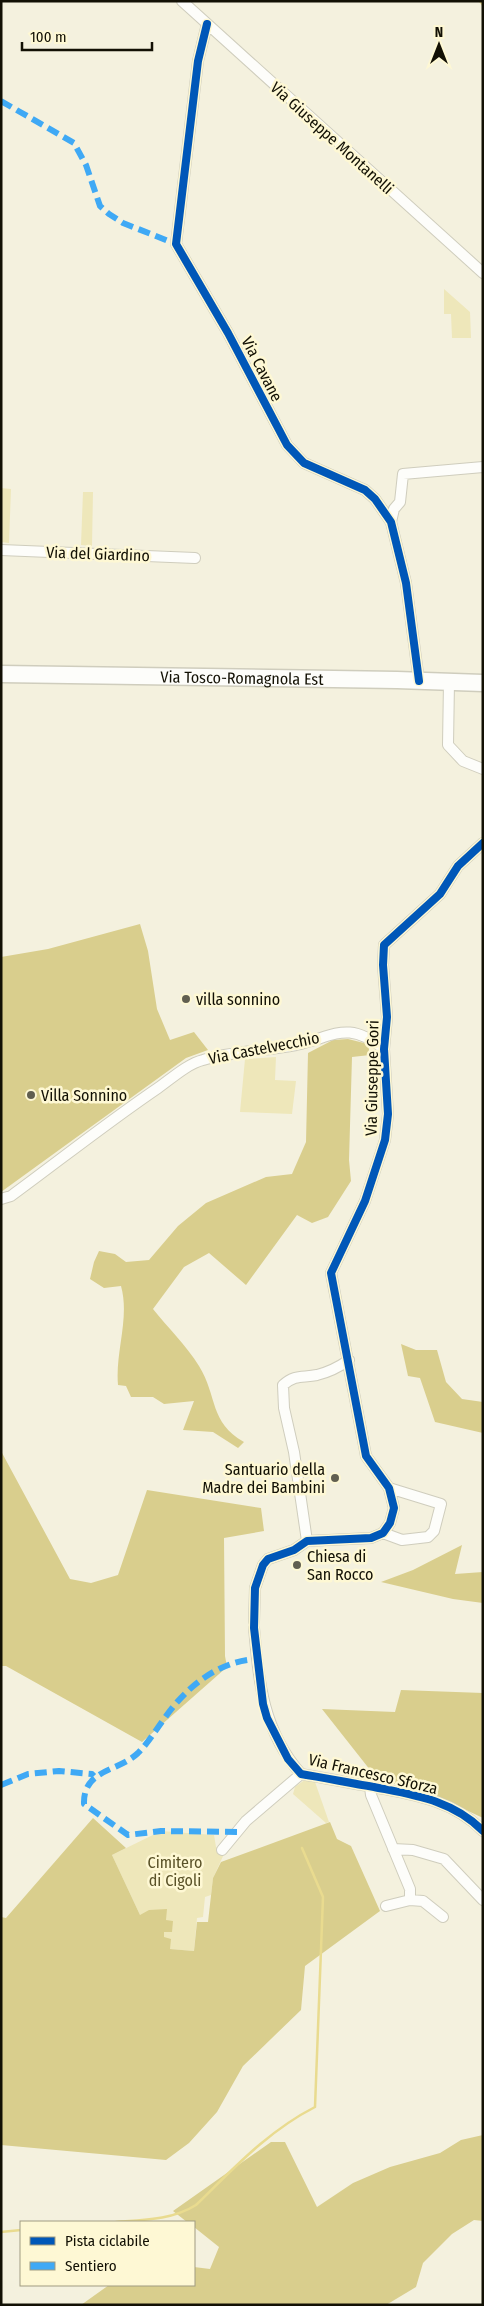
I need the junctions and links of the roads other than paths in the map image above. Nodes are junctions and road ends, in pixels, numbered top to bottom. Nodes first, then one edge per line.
1 (182, 1) edge
2 (207, 24) junction
3 (483, 273) edge
4 (483, 467) edge
5 (391, 522) junction
6 (1, 550) edge
7 (194, 558) dead end
8 (1, 674) edge
9 (419, 681) junction
10 (449, 682) junction
11 (483, 683) edge
12 (483, 769) edge
13 (483, 844) edge
14 (384, 1049) junction
15 (1, 1199) edge
16 (349, 1360) junction
17 (389, 1488) junction
18 (383, 1533) junction
19 (307, 1541) junction
20 (301, 1774) junction
21 (370, 1786) junction
22 (483, 1831) edge
23 (393, 1849) junction
24 (222, 1850) dead end
25 (410, 1900) junction
26 (483, 1900) edge
27 (386, 1906) dead end
28 (443, 1918) dead end

1 - 2 street, Via Giuseppe Montanelli
2 - 3 street, Via Giuseppe Montanelli
2 - 5 street, Via Cavane
4 - 5 street
5 - 9 street, Via Cavane
6 - 7 street, Via del Giardino
8 - 9 main road, Via Tosco-Romagnola Est
9 - 10 main road, Via Tosco-Romagnola Est
10 - 11 main road, Via Tosco-Romagnola Est
10 - 12 street
13 - 14 street, Via Giuseppe Gori
14 - 15 street, Via Castelvecchio
14 - 16 street, Via Giuseppe Gori
16 - 17 street, Via Giuseppe Gori
16 - 19 street
17 - 18 street
17 - 18 street
18 - 19 street
19 - 20 street, Via Francesco Sforza
20 - 21 street, Via Francesco Sforza
20 - 24 street, Via Francesco Sforza
21 - 22 street, Via Francesco Sforza
21 - 23 street
23 - 25 street
23 - 26 street
25 - 27 street
25 - 28 street

